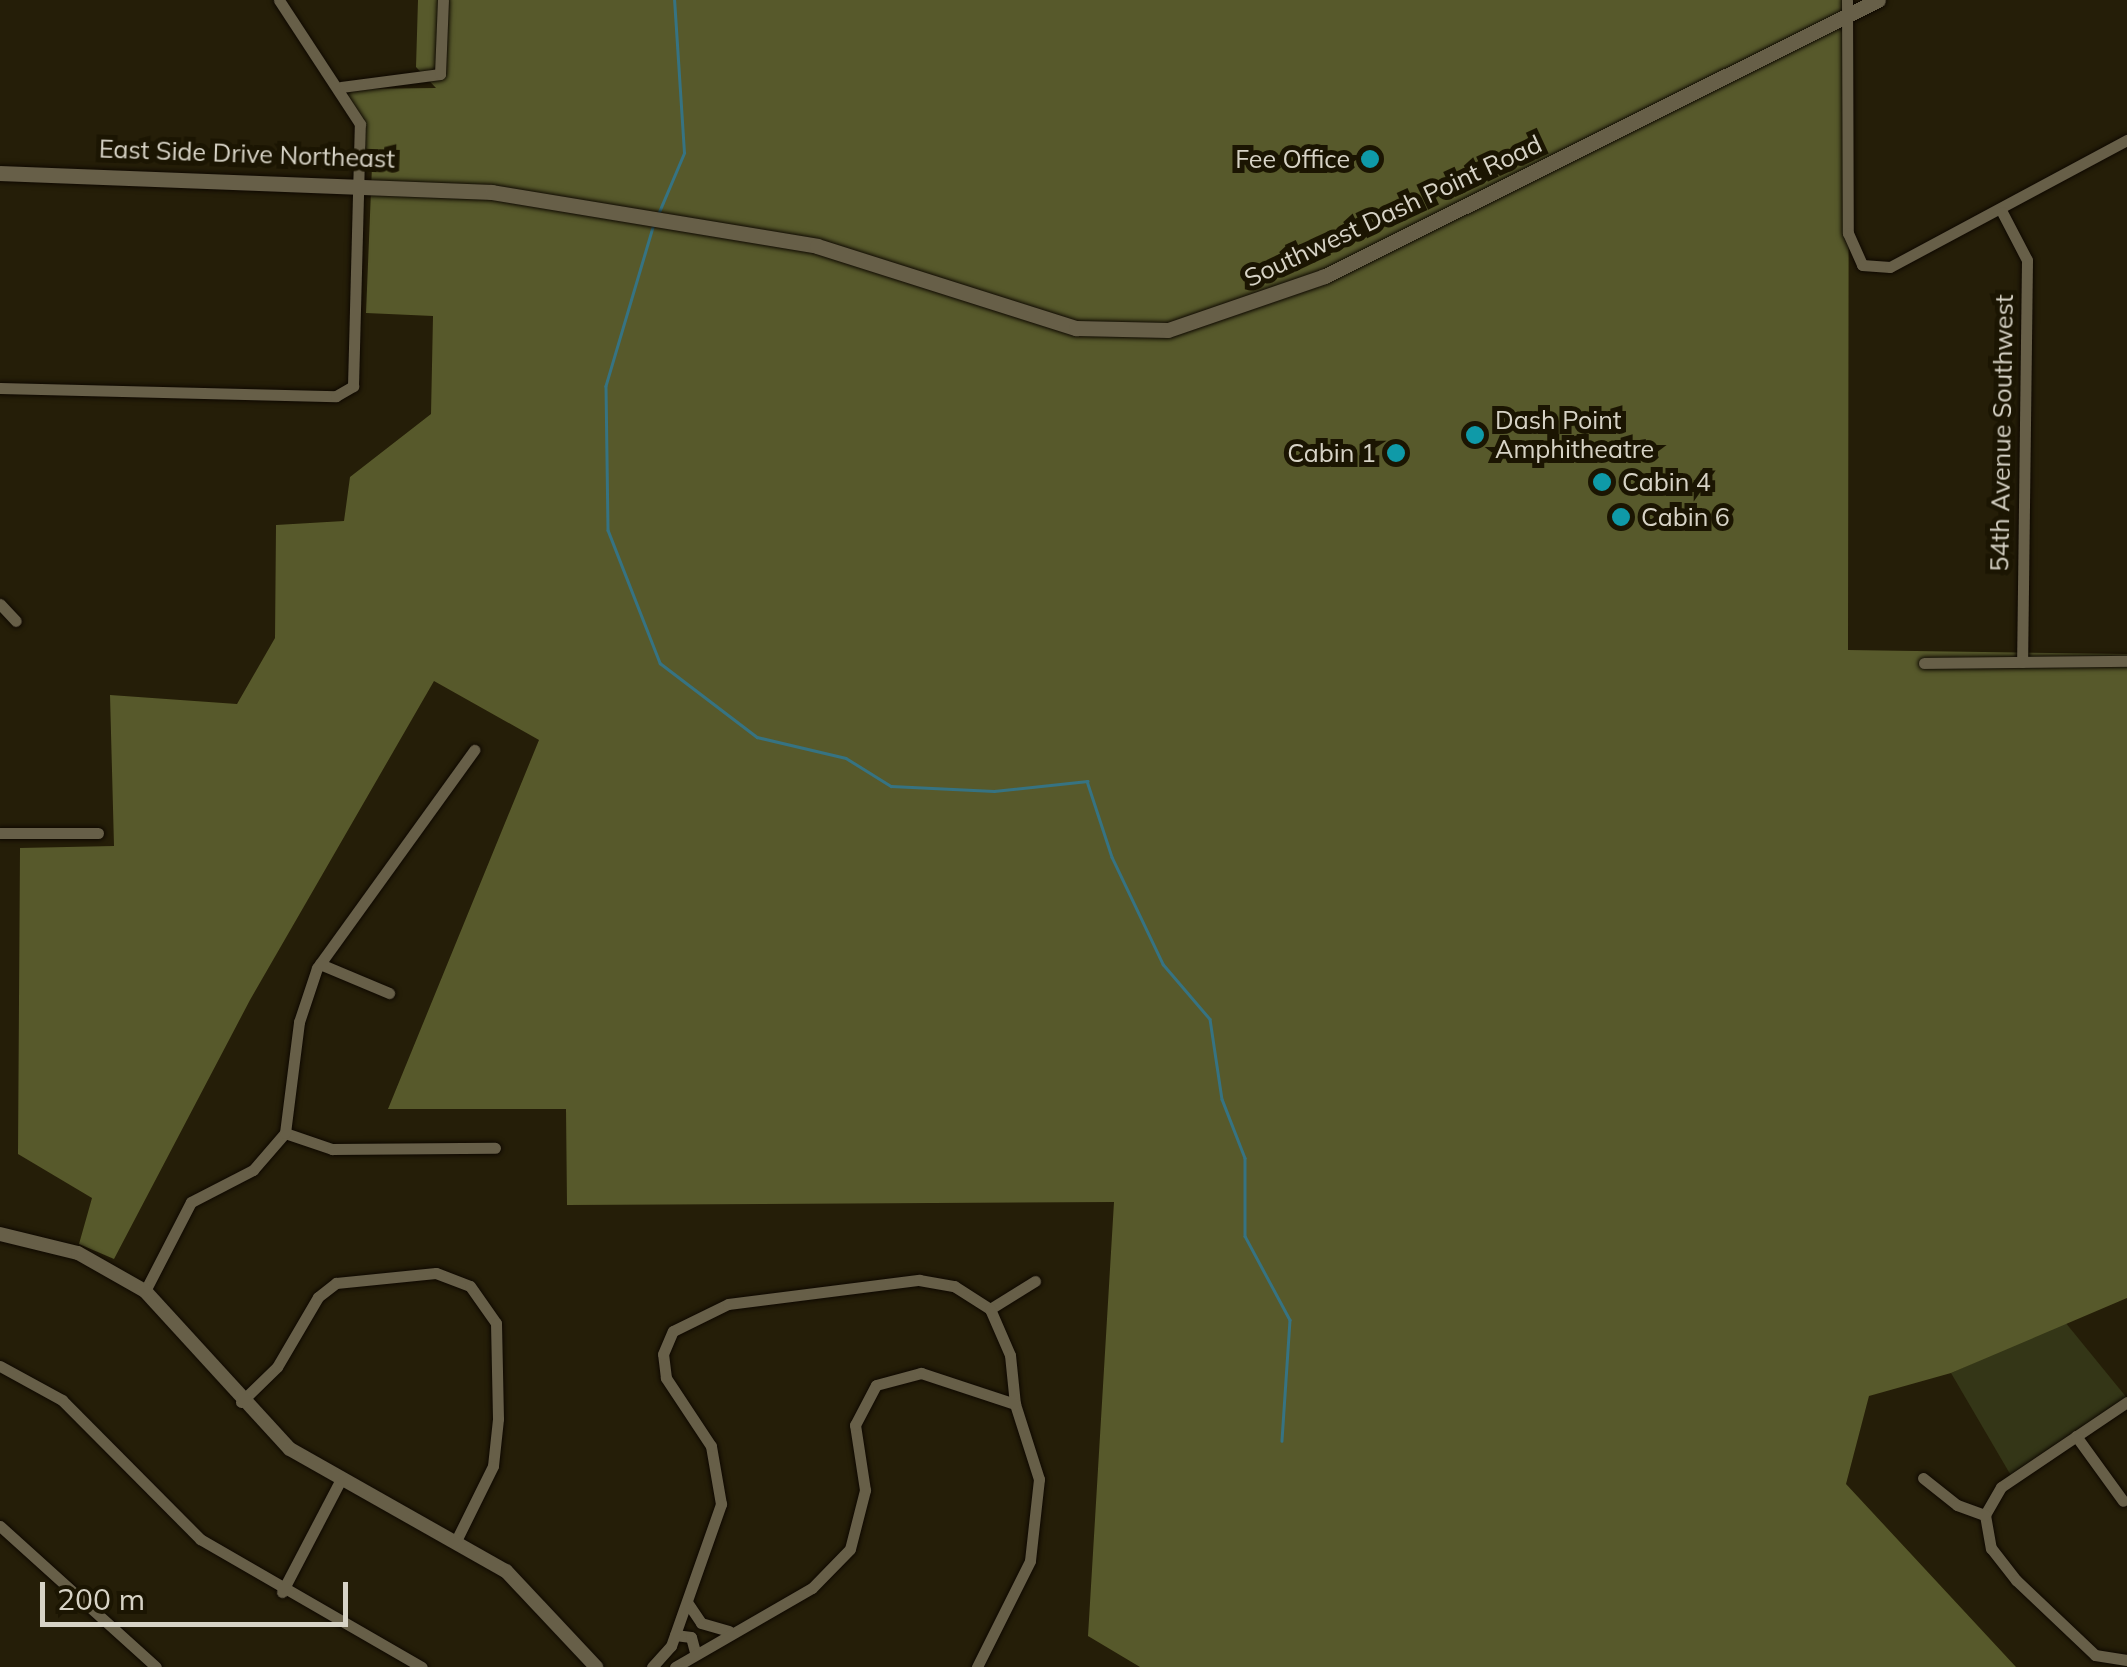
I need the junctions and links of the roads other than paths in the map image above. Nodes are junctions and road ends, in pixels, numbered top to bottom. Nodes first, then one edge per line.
1 (279, 0) edge
2 (443, 0) edge
3 (1878, 0) edge
4 (1848, 8) edge
5 (341, 87) junction
6 (2127, 140) edge
7 (0, 172) edge
8 (360, 181) junction
9 (492, 192) joint
10 (2002, 212) junction
11 (0, 388) edge
12 (0, 604) edge
13 (16, 621) dead end
14 (2127, 661) edge
15 (1924, 662) dead end
16 (2022, 662) junction
17 (474, 750) dead end
18 (0, 833) edge
19 (98, 833) dead end
20 (320, 964) junction
21 (389, 993) dead end
22 (285, 1133) junction
23 (495, 1148) dead end
24 (0, 1234) edge
25 (1035, 1281) dead end
26 (145, 1291) junction
27 (990, 1309) junction
28 (0, 1366) edge
29 (240, 1402) junction
30 (2127, 1402) edge
31 (1015, 1404) junction
32 (2076, 1436) junction
33 (1924, 1478) dead end
34 (340, 1481) junction
35 (2123, 1501) dead end
36 (1985, 1515) junction
37 (0, 1526) edge
38 (456, 1541) junction
39 (282, 1592) junction
40 (687, 1602) junction
41 (730, 1630) junction
42 (675, 1635) junction
43 (695, 1652) junction
44 (2127, 1660) edge
45 (156, 1667) edge
46 (422, 1667) edge
47 (596, 1667) edge
48 (652, 1667) edge
49 (674, 1667) edge
50 (977, 1667) edge

1 - 5 street
2 - 5 street
3 - 4 main road, Southwest Dash Point Road
4 - 9 main road, Southwest Dash Point Road
4 - 10 street
5 - 8 street
6 - 10 street
7 - 8 main road, East Side Drive Northeast
8 - 9 main road, East Side Drive Northeast
8 - 11 street
10 - 16 street, 54th Avenue Southwest
12 - 13 street
14 - 16 street
15 - 16 street
17 - 20 street
18 - 19 street
20 - 21 street
20 - 22 street
22 - 23 street
22 - 26 street
24 - 26 street
25 - 27 street
26 - 29 street
27 - 31 street
27 - 40 street
28 - 39 street
29 - 34 street
29 - 38 street
30 - 32 street
31 - 41 street
31 - 50 street
32 - 35 street
32 - 36 street
33 - 36 street
34 - 38 street
34 - 39 street
36 - 44 street
37 - 45 street
38 - 47 street
39 - 46 street
40 - 41 street
40 - 42 street
41 - 43 street
42 - 43 street
42 - 48 street
43 - 49 street

